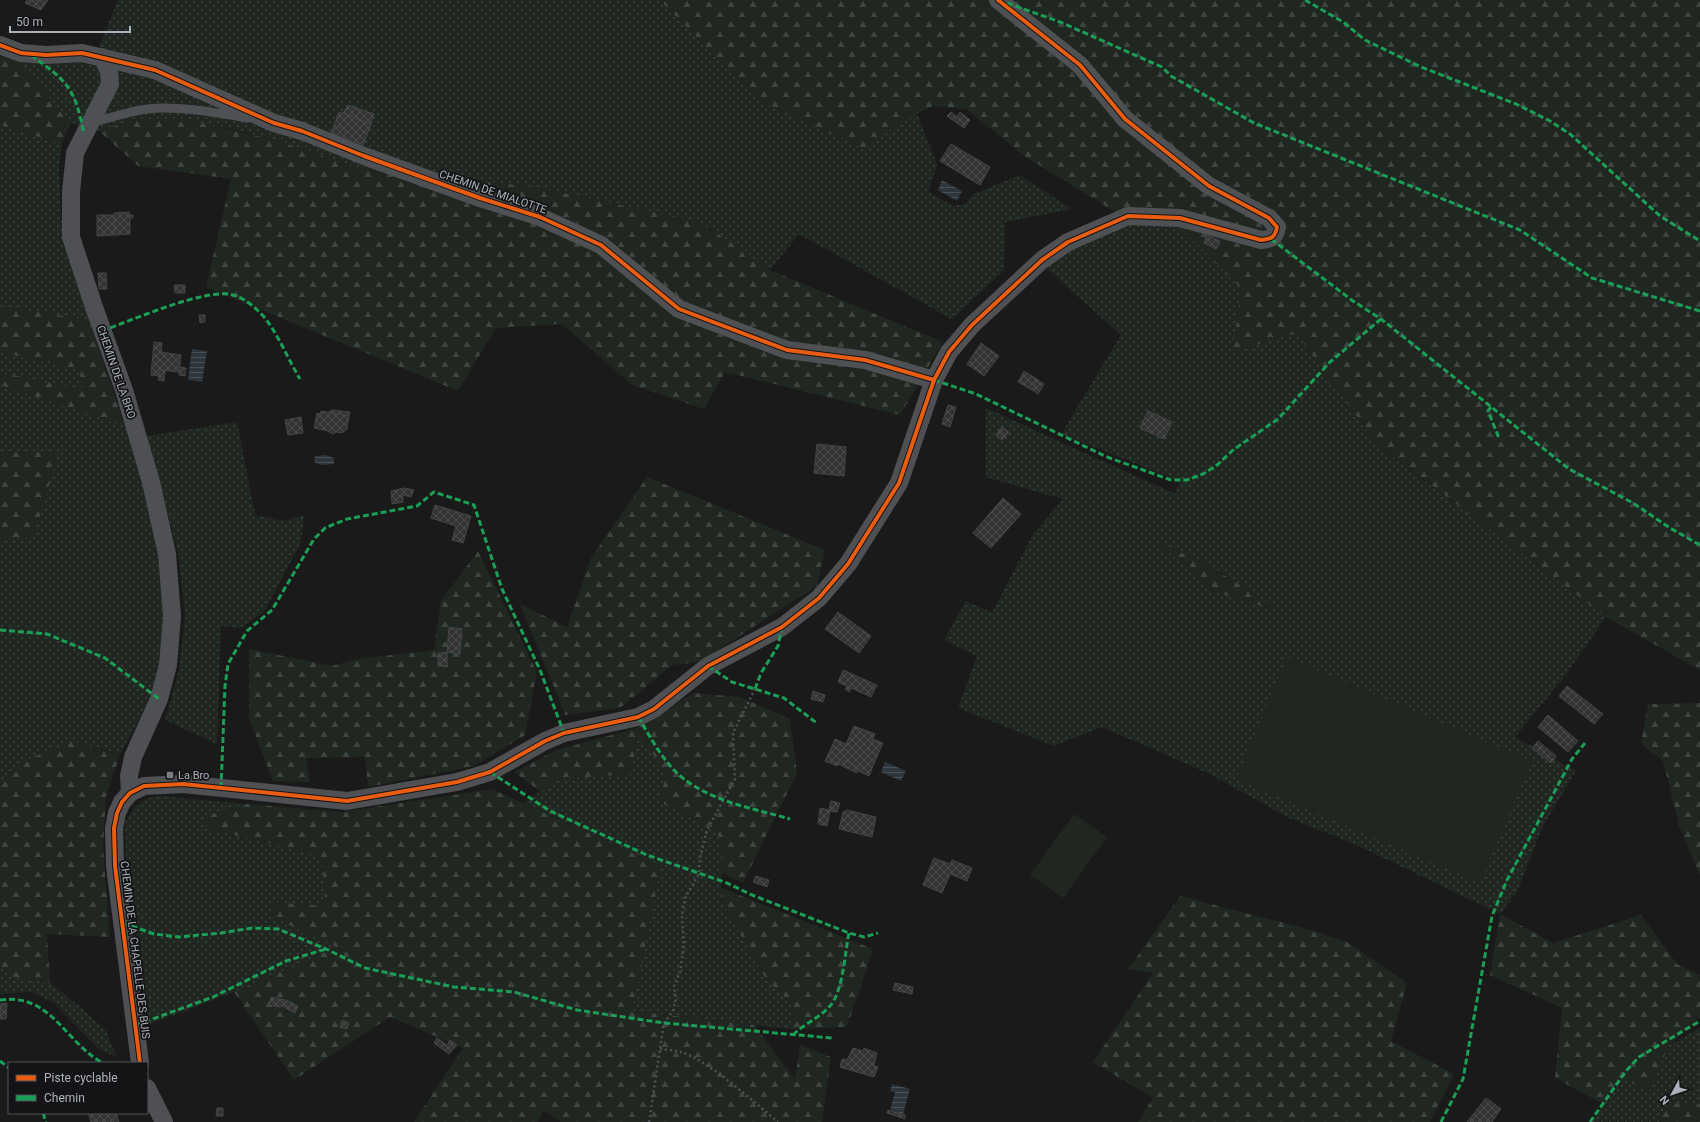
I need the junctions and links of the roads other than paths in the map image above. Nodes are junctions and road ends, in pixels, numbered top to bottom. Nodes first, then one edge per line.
1 (998, 0) edge
2 (0, 45) edge
3 (102, 57) junction
4 (274, 123) junction
5 (88, 124) junction
6 (934, 380) junction
7 (130, 793) junction
8 (140, 1062) edge
9 (148, 1090) edge
10 (164, 1122) edge

1 - 6 street
2 - 3 street
3 - 4 street, CHEMIN DE MIALOTTE
3 - 5 street, CHEMIN DE LA BRO
4 - 5 lane
4 - 6 street, CHEMIN DE MIALOTTE
5 - 7 street, CHEMIN DE LA BRO
6 - 7 street
7 - 8 street, CHEMIN DE LA CHAPELLE DES BUIS
9 - 10 street

